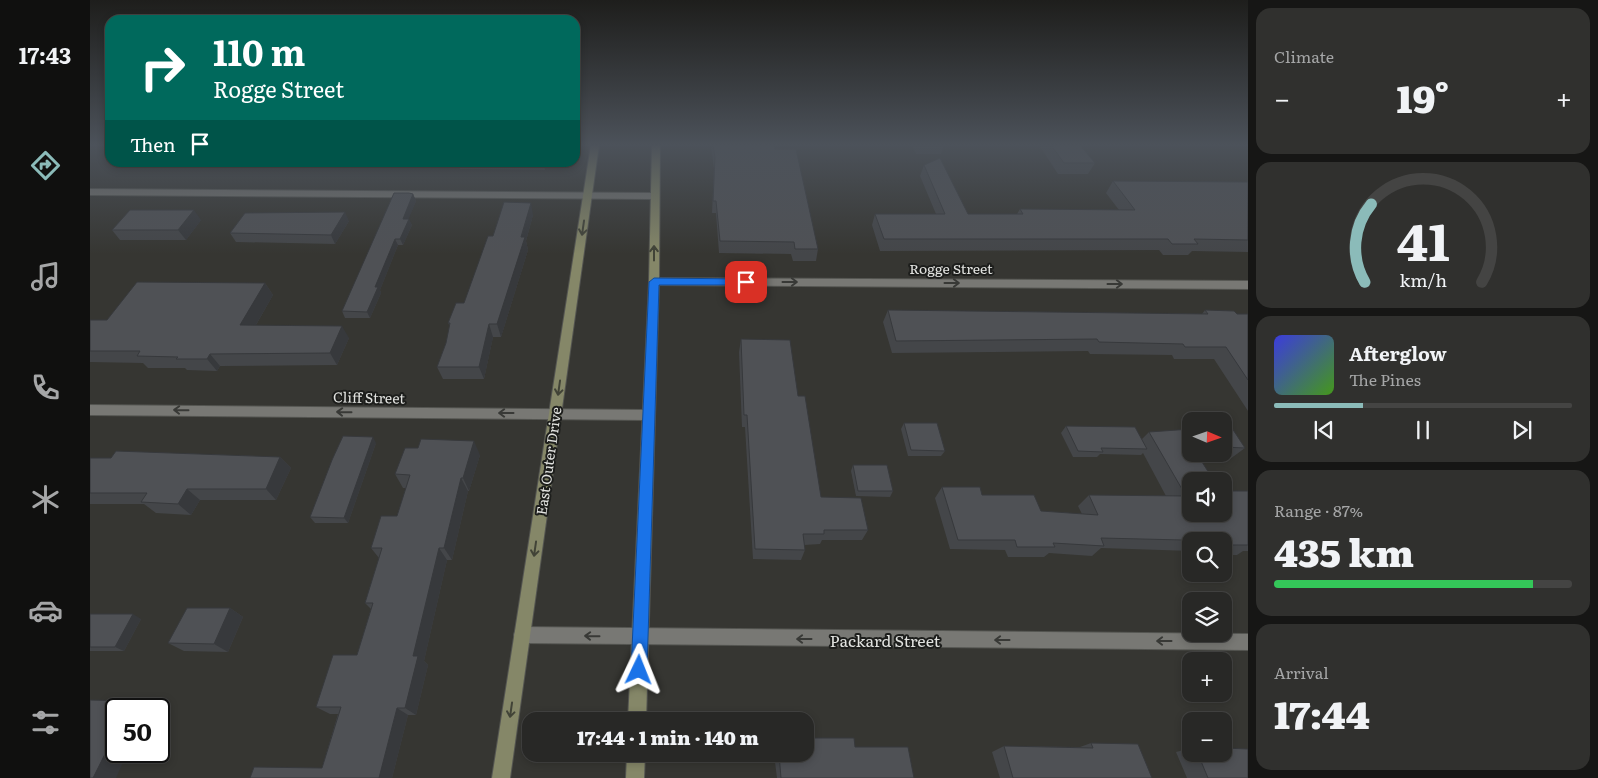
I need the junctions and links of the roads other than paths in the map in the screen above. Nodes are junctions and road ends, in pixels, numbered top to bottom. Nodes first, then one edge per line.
1 (590, 181) edge
2 (655, 181) edge
3 (90, 192) edge
4 (588, 195) junction
5 (654, 196) junction
6 (654, 282) junction
7 (1248, 285) edge
8 (90, 410) edge
9 (555, 414) junction
10 (647, 415) junction
11 (522, 635) junction
12 (640, 636) junction
13 (1248, 642) edge
14 (637, 712) edge
15 (636, 762) edge
16 (501, 778) edge
17 (635, 778) edge

1 - 4 main road, East Outer Drive
2 - 5 main road
3 - 4 street
4 - 5 street
4 -> 9 main road, East Outer Drive
6 -> 5 main road
6 -> 7 street, Rogge Street
6 - 10 main road
9 -> 8 street, Cliff Street
9 - 10 street, Cliff Street
9 -> 11 main road, East Outer Drive
10 - 12 main road
12 -> 11 street, Packard Street
11 -> 16 main road, East Outer Drive
13 -> 12 street, Packard Street
12 - 14 main road
15 - 17 main road

